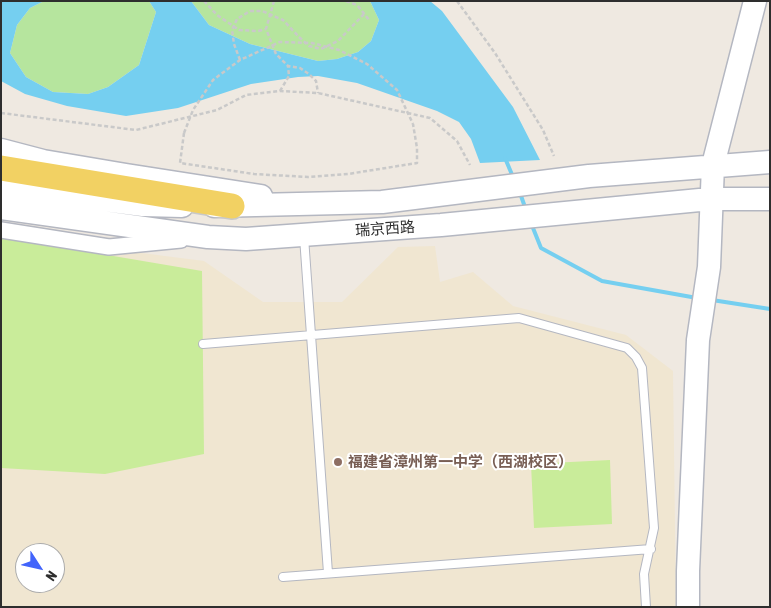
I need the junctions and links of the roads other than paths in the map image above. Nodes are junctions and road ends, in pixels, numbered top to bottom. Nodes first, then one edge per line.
1 (755, 1) edge
2 (1, 150) edge
3 (770, 162) edge
4 (712, 166) junction
5 (1, 168) edge
6 (1, 187) edge
7 (710, 199) junction
8 (770, 199) edge
9 (313, 205) junction
10 (232, 206) junction
11 (1, 208) edge
12 (1, 230) edge
13 (304, 235) junction
14 (208, 237) junction
15 (311, 335) junction
16 (203, 344) dead end
17 (651, 550) junction
18 (328, 574) junction
19 (283, 577) dead end
20 (646, 607) edge
21 (688, 607) edge

1 - 4 street
2 - 9 street
3 - 4 street, 瑞京西路
4 - 7 street
4 - 9 street, 瑞京西路
5 - 10 main road
6 - 10 street, 瑞京西路
7 - 8 street, 瑞京西路
7 - 13 street, 瑞京西路
7 - 21 street
9 - 10 street, 瑞京西路
11 - 14 street, 瑞京西路
12 - 14 street
13 - 14 street, 瑞京西路
13 - 15 lane
15 - 16 lane
15 - 17 lane
15 - 18 lane
17 - 18 lane
17 - 20 lane
18 - 19 lane

